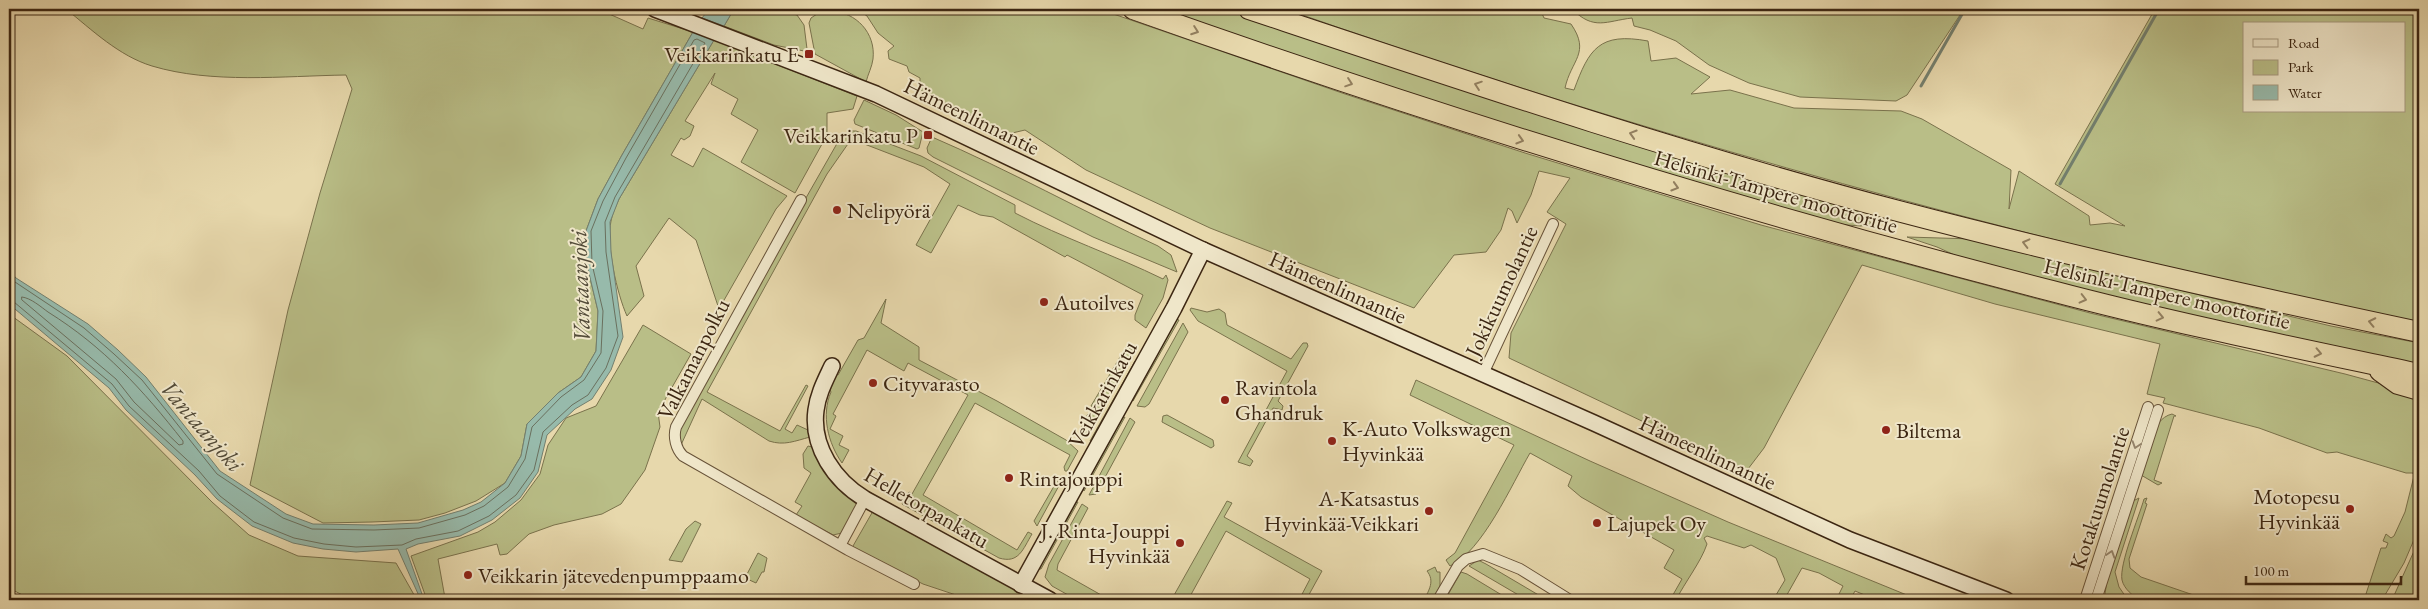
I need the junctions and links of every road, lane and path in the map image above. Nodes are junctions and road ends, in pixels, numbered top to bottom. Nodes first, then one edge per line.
1 (655, 9) edge
2 (1133, 9) edge
3 (1249, 9) edge
4 (801, 200) dead end
5 (1554, 224) dead end
6 (1203, 250) junction
7 (2419, 332) edge
8 (2368, 363) junction
9 (832, 366) dead end
10 (1483, 374) junction
11 (2419, 374) edge
12 (2419, 390) edge
13 (866, 499) junction
14 (841, 544) junction
15 (914, 584) dead end
16 (1021, 584) junction
17 (1050, 600) edge
18 (1438, 600) edge
19 (1570, 600) edge
20 (2006, 600) edge
21 (2085, 600) edge
22 (2096, 600) edge

1 - 6 main road, Hämeenlinnantie
2 -> 8 highway, Helsinki-Tampere moottoritie
7 -> 3 highway, Helsinki-Tampere moottoritie
4 - 14 street, Valkamanpolku
5 - 10 street, Jokikuumolantie
6 - 10 main road, Hämeenlinnantie
6 - 16 main road, Veikkarinkatu
8 - 11 highway, Helsinki-Tampere moottoritie
8 - 12 highway
9 - 13 main road, Helletorpankatu
10 - 20 main road, Hämeenlinnantie
13 - 14 street
13 - 16 main road, Helletorpankatu
14 - 15 street, Valkamanpolku
16 - 17 main road, Helletorpankatu
18 - 19 street
22 -> 21 street, Kotakuumolantie

